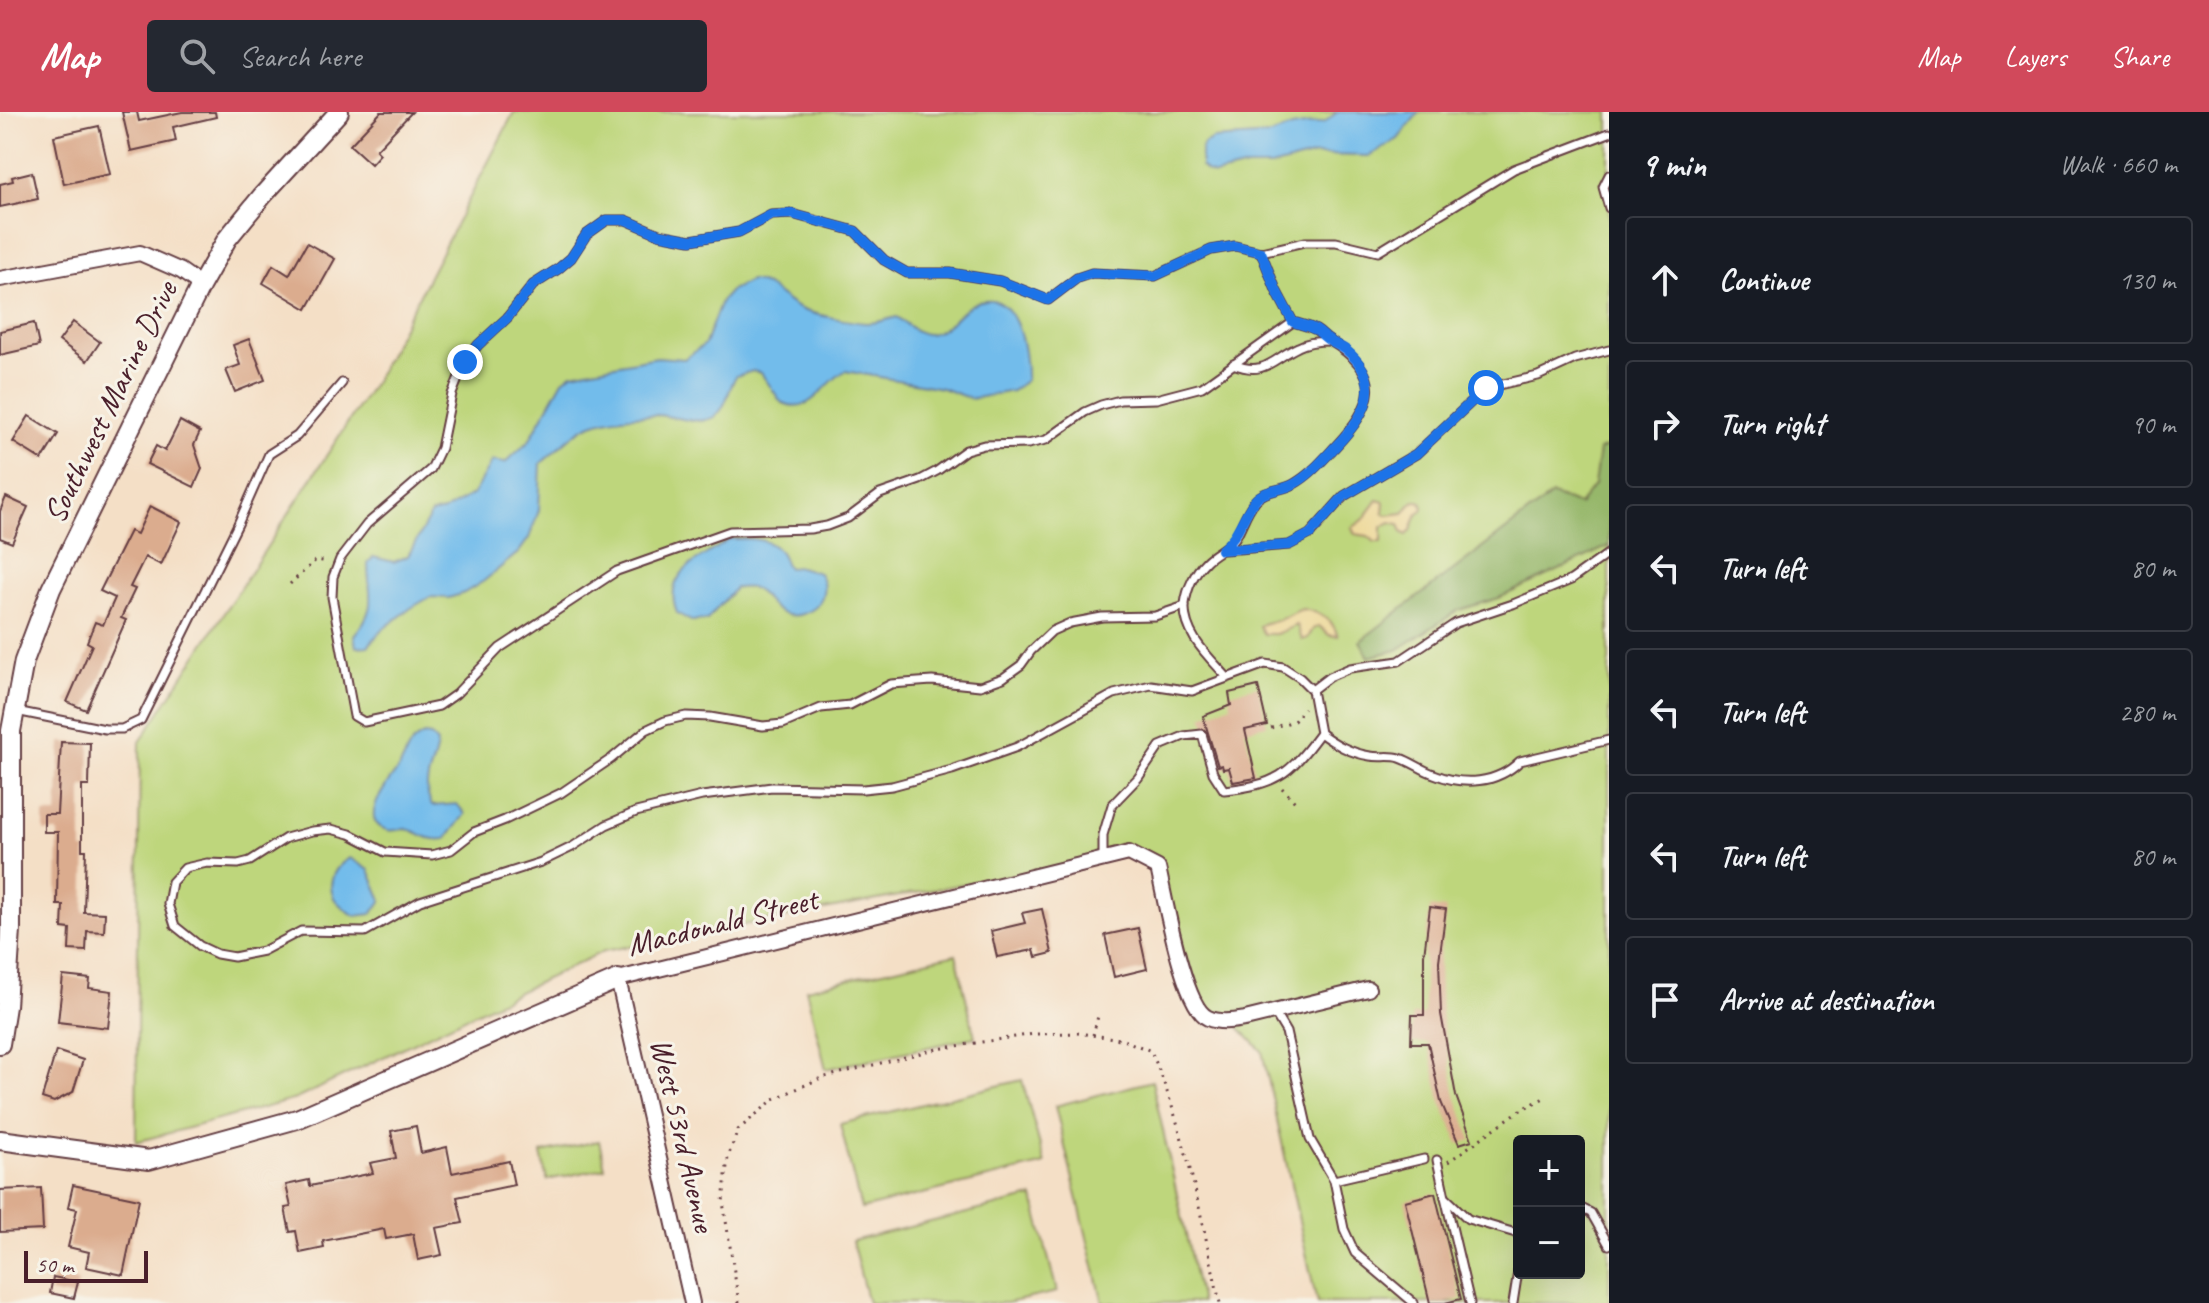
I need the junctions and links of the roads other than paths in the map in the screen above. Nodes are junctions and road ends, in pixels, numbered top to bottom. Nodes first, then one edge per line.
1 (339, 112) edge
2 (1609, 133) edge
3 (1609, 175) edge
4 (1609, 208) edge
5 (1261, 252) junction
6 (0, 279) edge
7 (201, 285) junction
8 (1293, 322) junction
9 (1330, 341) junction
10 (1609, 350) edge
11 (1233, 364) junction
12 (342, 383) dead end
13 (1221, 550) junction
14 (1609, 553) edge
15 (1185, 606) junction
16 (1226, 676) junction
17 (1312, 692) junction
18 (14, 710) junction
19 (1320, 733) junction
20 (1609, 740) edge
21 (1103, 859) junction
22 (618, 979) junction
23 (1368, 989) dead end
24 (1274, 1012) junction
25 (0, 1044) edge
26 (0, 1140) edge
27 (1424, 1159) dead end
28 (1437, 1160) road end
29 (1334, 1180) junction
30 (1445, 1197) junction
31 (1585, 1210) edge
32 (1513, 1232) edge
33 (1609, 1245) edge
34 (1517, 1279) edge
35 (692, 1303) edge
36 (1414, 1303) edge
37 (1470, 1303) edge
38 (1513, 1303) edge

1 - 7 main road, Southwest Marine Drive
2 - 5 lane
3 - 4 lane
5 - 8 lane
5 - 11 lane
6 - 7 street
7 - 18 main road, Southwest Marine Drive
8 - 9 lane
8 - 11 lane
9 - 11 lane
9 - 13 lane
10 - 13 lane
12 - 18 lane
13 - 15 lane
14 - 17 lane
15 - 16 lane
15 - 16 lane
16 - 17 lane
17 - 19 lane
18 - 25 main road, Southwest Marine Drive
19 - 20 lane
19 - 21 lane
21 - 22 street, Macdonald Street
21 - 24 street, Macdonald Street
22 - 26 main road, Macdonald Street
22 - 35 street, West 53rd Avenue
23 - 24 street, Macdonald Street
24 - 29 lane
27 - 29 lane
28 - 30 lane
29 - 36 lane
30 - 32 lane
30 - 37 lane
31 - 33 lane
34 - 38 lane

